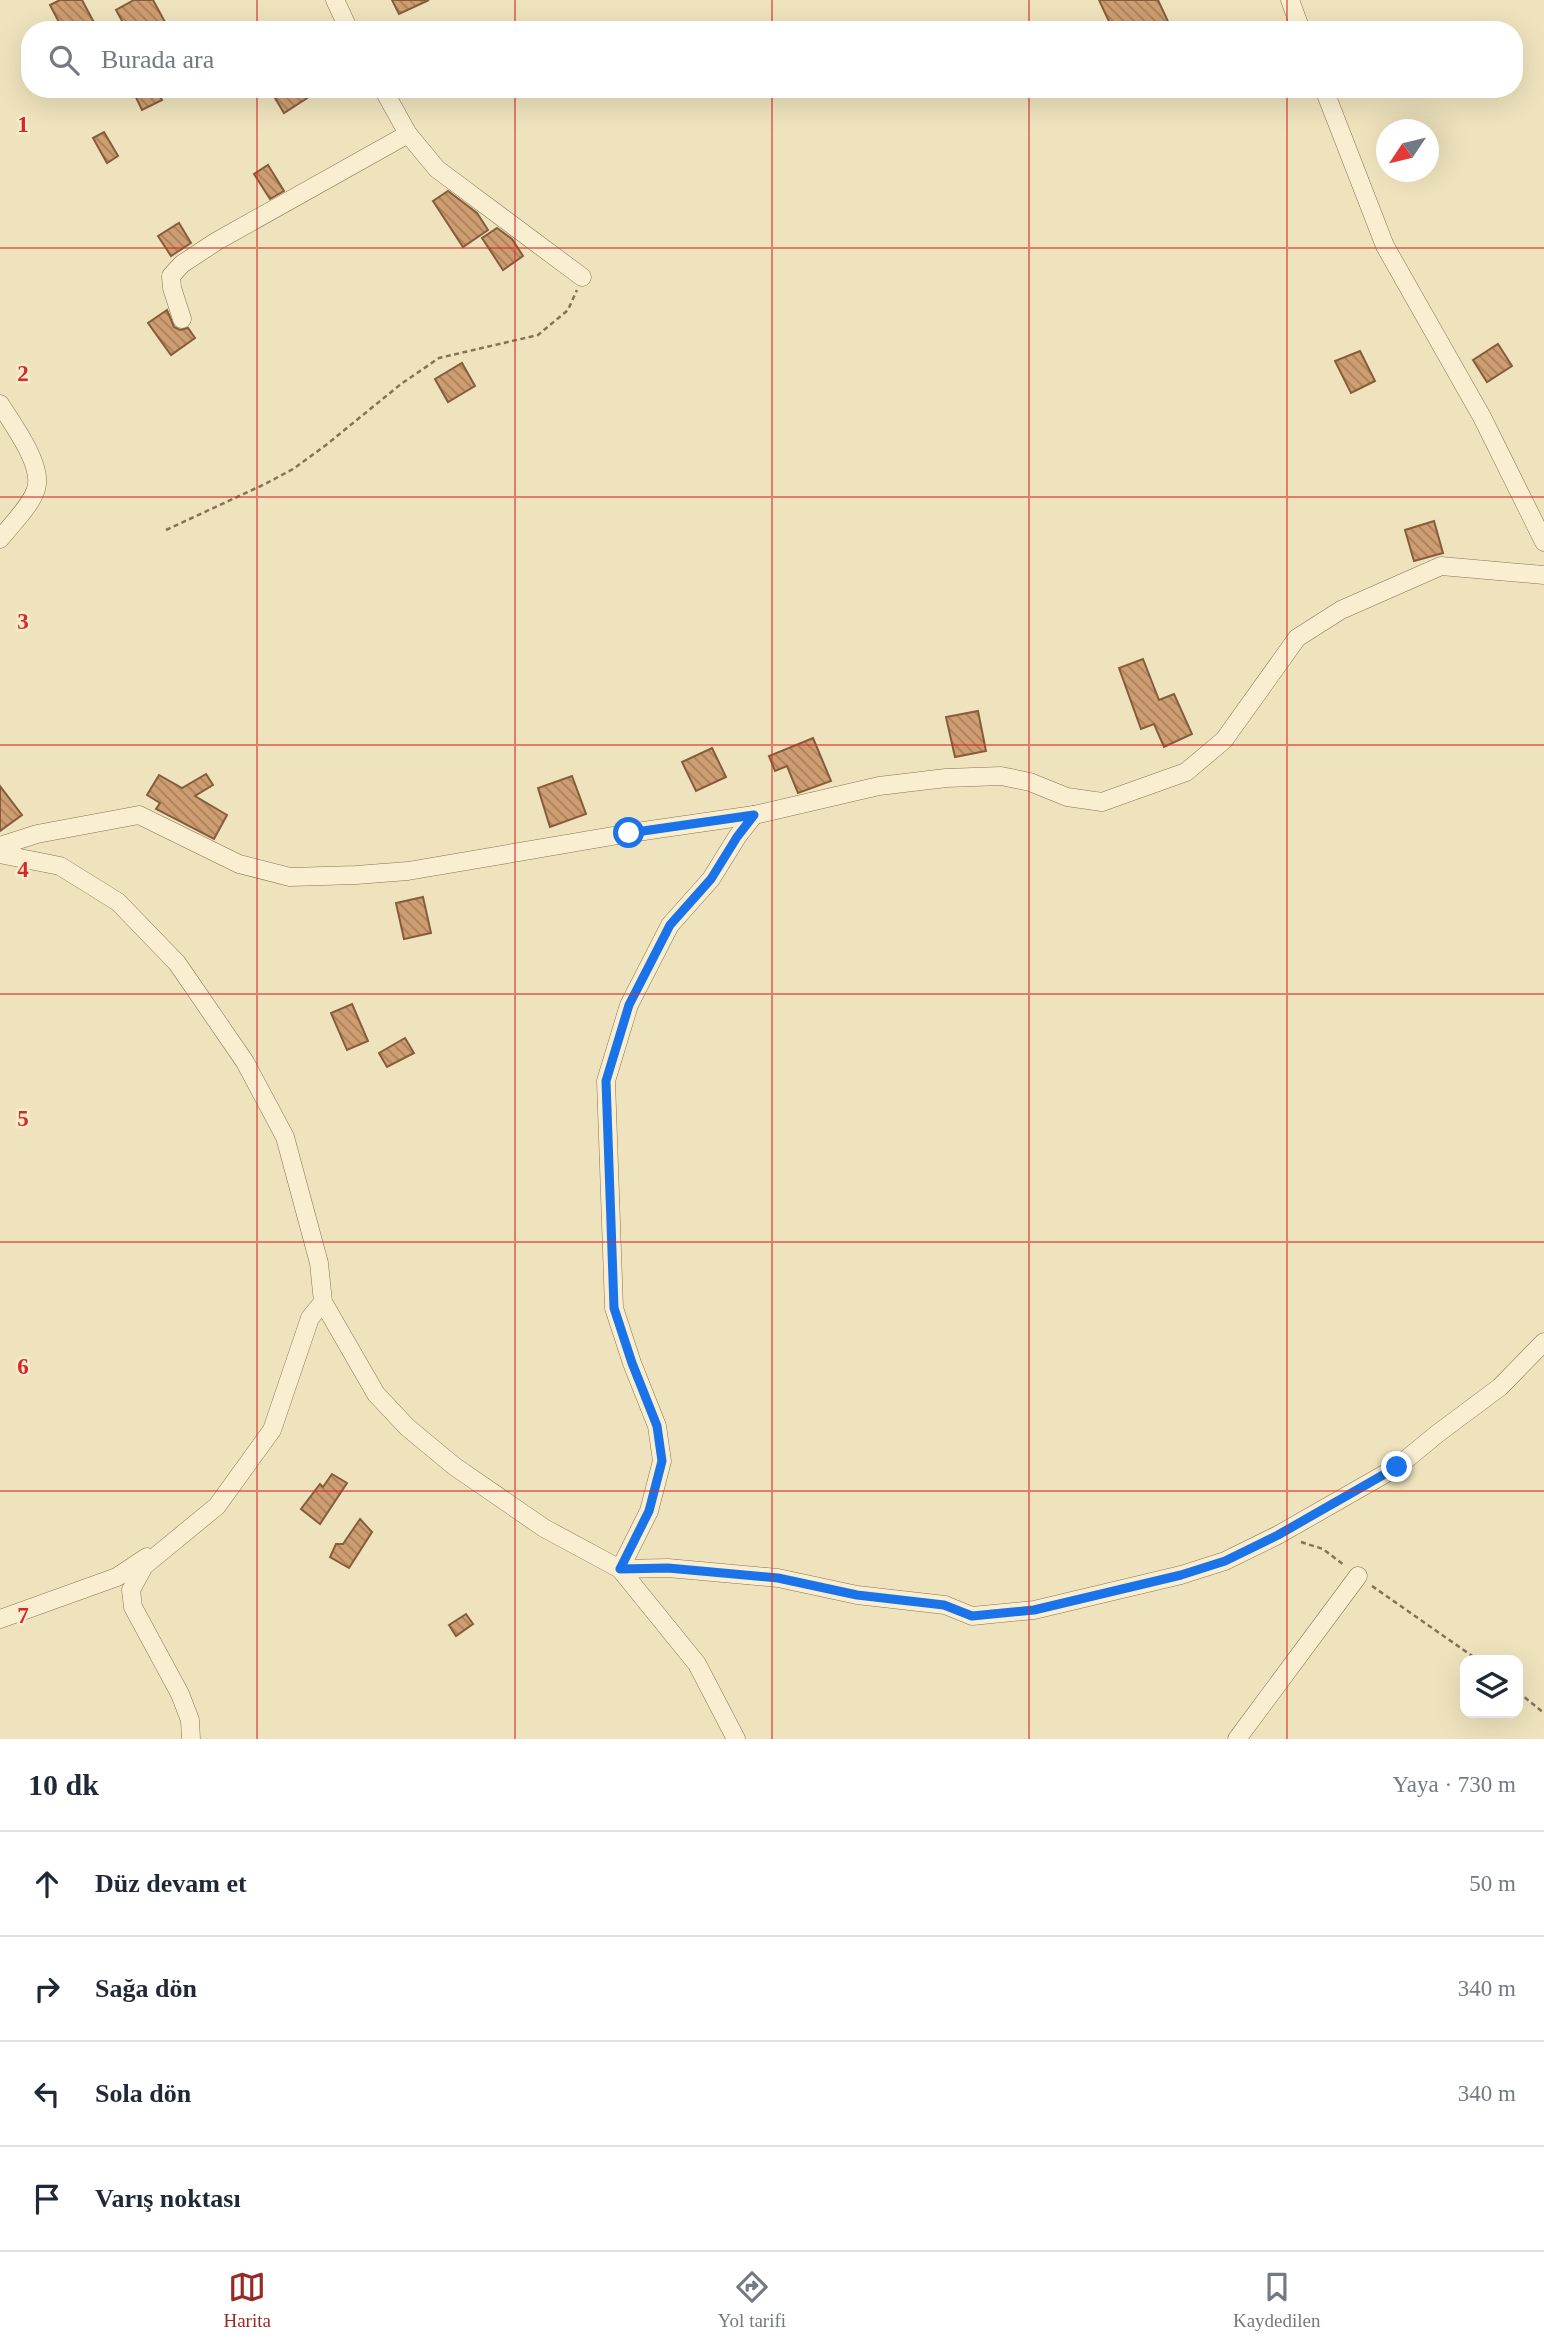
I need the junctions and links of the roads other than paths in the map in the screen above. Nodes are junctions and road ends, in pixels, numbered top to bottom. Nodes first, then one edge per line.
1 (335, 0) edge
2 (1290, 0) edge
3 (345, 21) edge
4 (1298, 21) edge
5 (388, 98) edge
6 (1327, 98) edge
7 (408, 134) junction
8 (582, 277) road end
9 (182, 319) dead end
10 (0, 404) edge
11 (0, 539) edge
12 (1544, 542) edge
13 (1544, 575) edge
14 (754, 815) junction
15 (0, 846) edge
16 (0, 854) edge
17 (323, 1302) junction
18 (1544, 1342) edge
19 (160, 1552) junction
20 (620, 1569) junction
21 (1357, 1576) road end
22 (0, 1619) edge
23 (191, 1739) edge
24 (736, 1739) edge
25 (1237, 1739) edge

1 - 3 street
2 - 4 street
5 - 7 street
6 - 12 street
7 - 8 street
7 - 9 street
10 - 11 street
13 - 14 street
14 - 15 street
14 - 20 street
16 - 17 street
17 - 19 street
17 - 20 street
18 - 20 street
19 - 22 street
19 - 23 street
20 - 24 street
21 - 25 street

